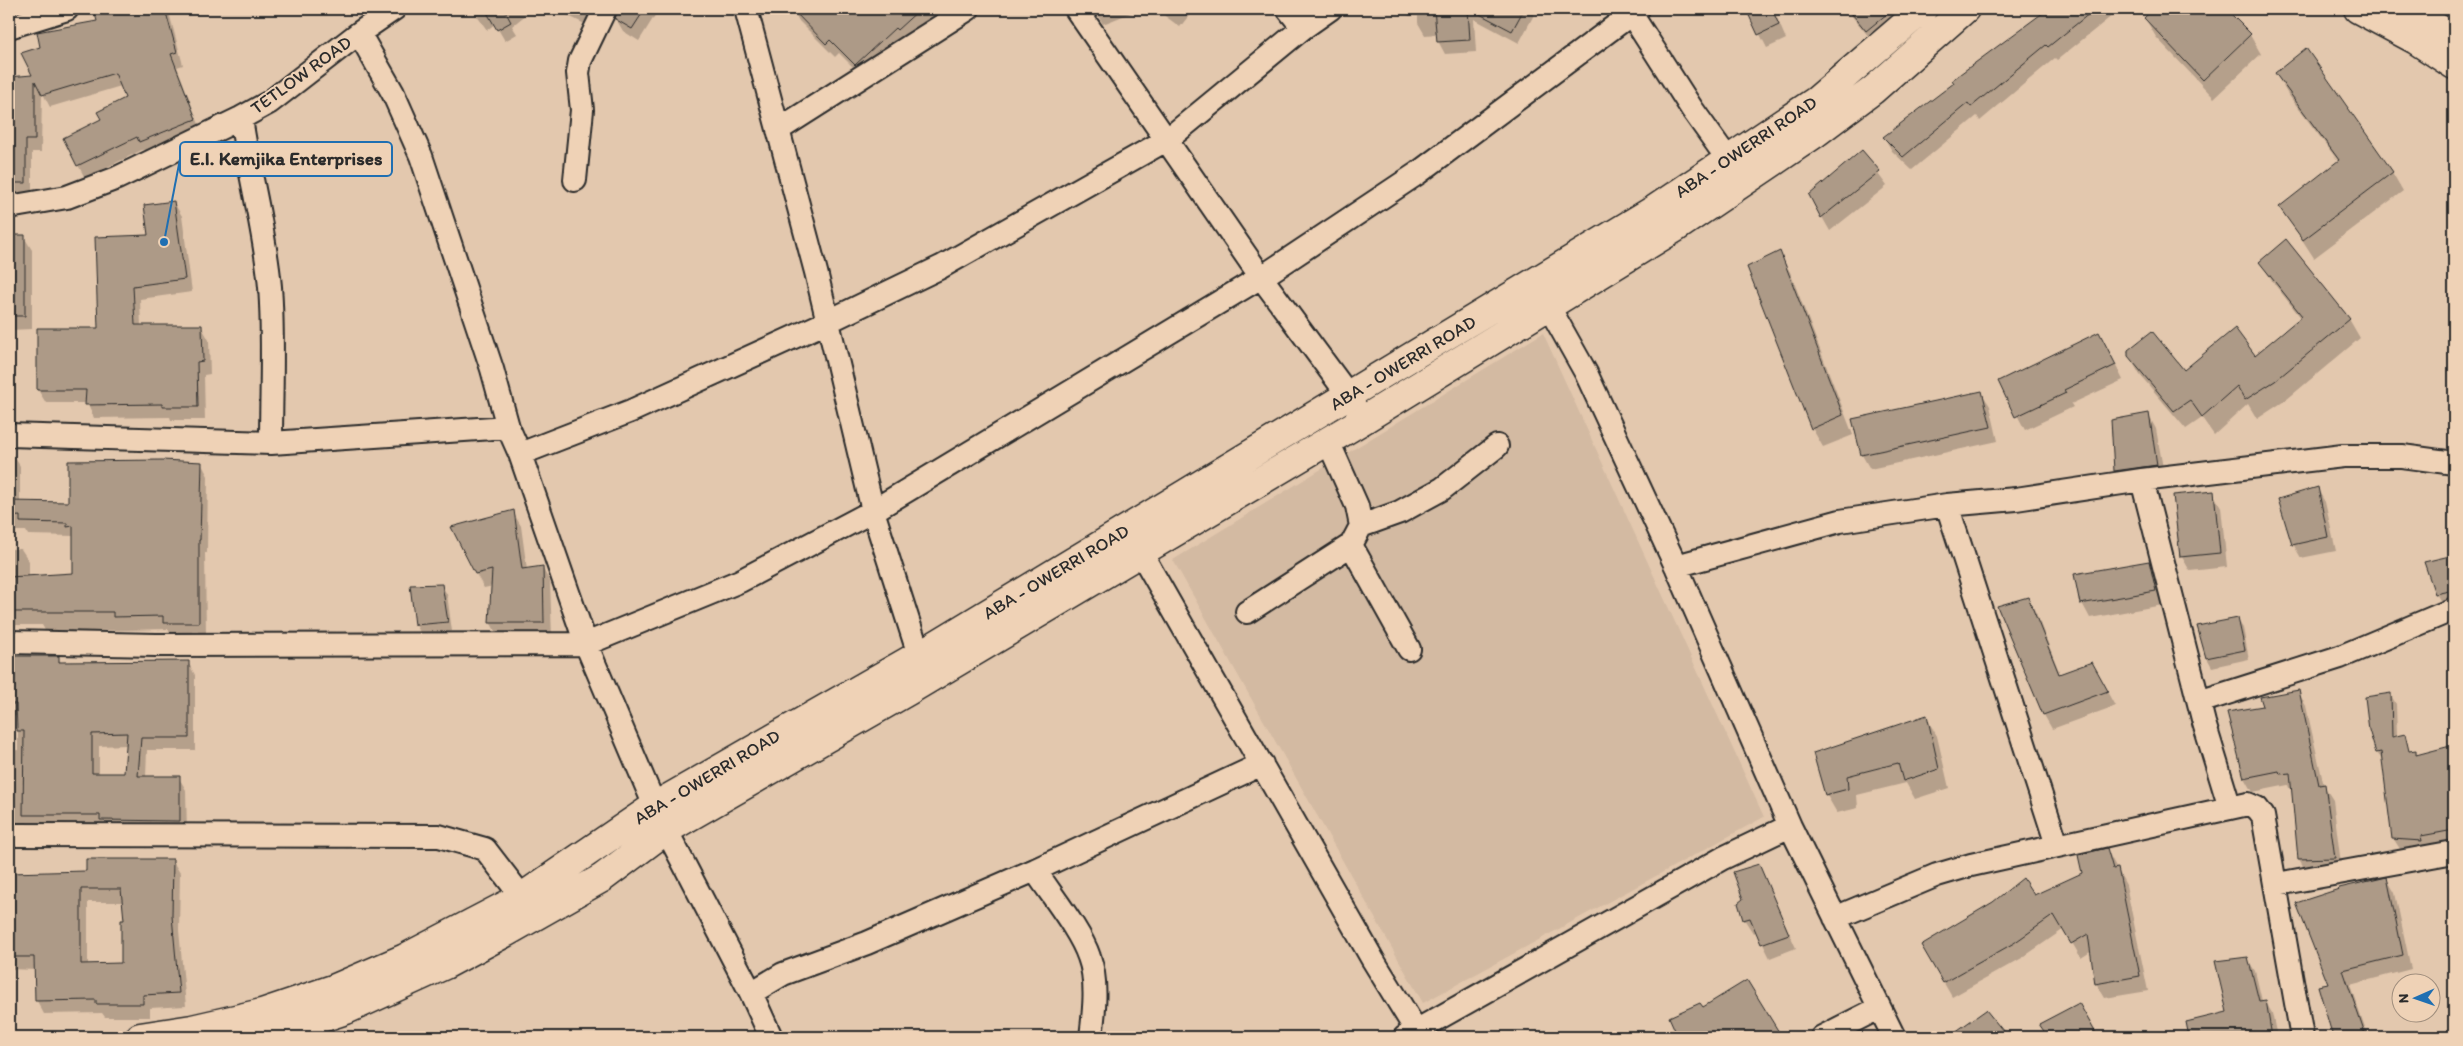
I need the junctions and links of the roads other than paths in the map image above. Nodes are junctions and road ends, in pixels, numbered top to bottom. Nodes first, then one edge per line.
1 (67, 9) edge
2 (605, 9) edge
3 (746, 9) edge
4 (968, 9) edge
5 (1076, 9) edge
6 (1288, 9) edge
7 (1330, 9) edge
8 (1923, 9) edge
9 (1965, 9) edge
10 (2358, 9) edge
11 (2407, 9) edge
12 (1632, 10) edge
13 (386, 11) edge
14 (9, 27) edge
15 (1303, 28) junction
16 (359, 33) junction
17 (2454, 38) edge
18 (2454, 65) edge
19 (241, 118) junction
20 (778, 130) junction
21 (1168, 139) junction
22 (1728, 159) junction
23 (575, 180) dead end
24 (1744, 182) junction
25 (9, 207) edge
26 (1261, 277) junction
27 (1535, 282) junction
28 (1549, 307) junction
29 (827, 322) junction
30 (1349, 396) junction
31 (1363, 420) junction
32 (508, 427) junction
33 (9, 435) edge
34 (1328, 441) junction
35 (271, 443) junction
36 (1497, 446) dead end
37 (520, 454) junction
38 (2454, 463) edge
39 (2142, 480) junction
40 (1947, 505) junction
41 (873, 511) junction
42 (1356, 536) junction
43 (1140, 553) junction
44 (1676, 566) junction
45 (2454, 609) edge
46 (1247, 612) dead end
47 (9, 642) edge
48 (586, 644) junction
49 (1409, 649) dead end
50 (919, 655) junction
51 (2199, 702) junction
52 (1262, 764) junction
53 (655, 806) junction
54 (2230, 808) junction
55 (1790, 826) junction
56 (666, 830) junction
57 (9, 835) edge
58 (2057, 845) junction
59 (2454, 852) edge
60 (1035, 870) junction
61 (2277, 884) junction
62 (522, 897) junction
63 (1835, 918) junction
64 (751, 993) junction
65 (1879, 1008) junction
66 (311, 1019) edge
67 (1411, 1034) edge
68 (140, 1037) edge
69 (264, 1037) edge
70 (771, 1037) edge
71 (1091, 1037) edge
72 (1822, 1037) edge
73 (1894, 1037) edge
74 (2302, 1037) edge

1 - 14 street
2 - 23 street
3 - 20 street
4 - 20 street
5 - 21 street
6 - 15 street
7 - 15 street
8 - 22 main road, ABA - OWERRI ROAD
9 - 24 main road, ABA - OWERRI ROAD
10 - 18 main road
11 - 17 main road
12 - 22 street
12 - 26 street
13 - 16 street, TETLOW ROAD
15 - 21 street
16 - 19 street, TETLOW ROAD
16 - 32 street
19 - 25 street, TETLOW ROAD
19 - 35 street
20 - 29 street
21 - 26 street
21 - 29 street
22 - 24 street
22 - 27 main road, ABA - OWERRI ROAD
24 - 28 main road, ABA - OWERRI ROAD
26 - 30 street
26 - 41 street
27 - 28 street
27 - 30 main road, ABA - OWERRI ROAD
28 - 31 main road, ABA - OWERRI ROAD
28 - 44 street
29 - 37 street
29 - 41 street
30 - 31 street
30 - 50 main road, ABA - OWERRI ROAD
31 - 34 main road, ABA - OWERRI ROAD
32 - 35 street
32 - 37 street
33 - 35 street
34 - 42 street
34 - 43 main road, ABA - OWERRI ROAD
36 - 42 street
37 - 48 street
38 - 39 street
39 - 40 street
39 - 51 street
40 - 44 street
40 - 58 street
41 - 48 street
41 - 50 street
42 - 46 street
42 - 49 street
43 - 52 street
43 - 56 main road, ABA - OWERRI ROAD
44 - 55 street
45 - 51 street
47 - 48 street
48 - 53 street
50 - 53 main road, ABA - OWERRI ROAD
51 - 54 street
52 - 60 street
52 - 67 street
53 - 56 street
53 - 62 main road, ABA - OWERRI ROAD
54 - 58 street
54 - 61 street
55 - 63 street
55 - 67 street
56 - 64 street
56 - 66 main road, ABA - OWERRI ROAD
57 - 62 street
58 - 63 street
59 - 61 street
60 - 64 street
60 - 71 street
61 - 74 street
62 - 66 main road, ABA - OWERRI ROAD
63 - 65 street
64 - 70 street
65 - 72 street
65 - 73 street
66 - 68 main road, ABA - OWERRI ROAD
66 - 69 main road, ABA - OWERRI ROAD

